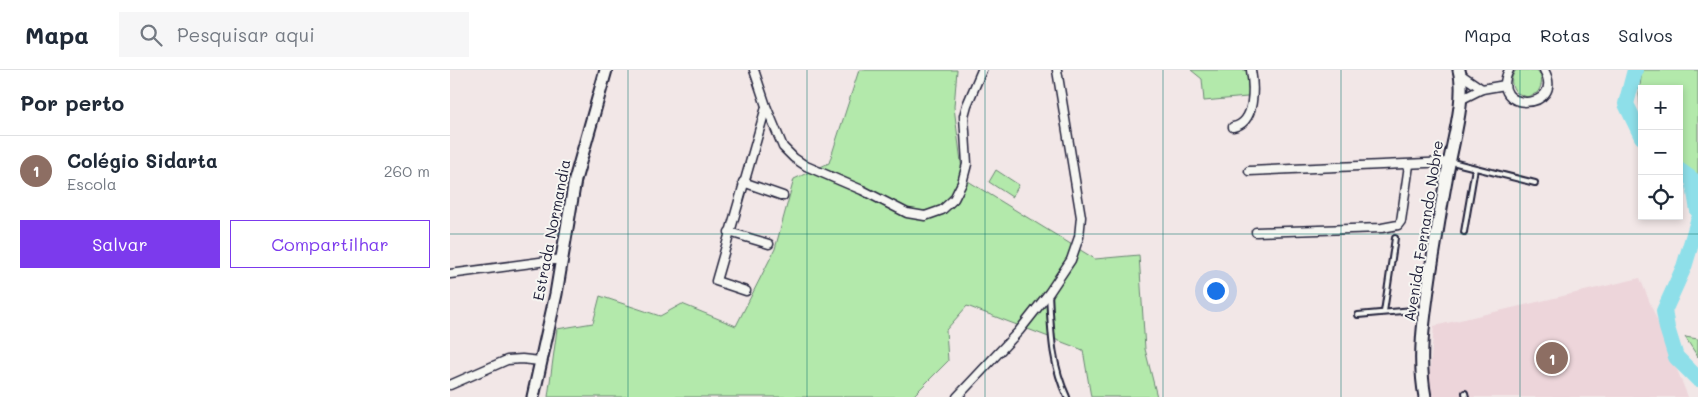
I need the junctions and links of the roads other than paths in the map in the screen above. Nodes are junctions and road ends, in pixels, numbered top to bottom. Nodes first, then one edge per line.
1 (606, 70) edge
2 (754, 70) edge
3 (982, 70) edge
4 (1057, 70) edge
5 (1251, 70) edge
6 (1508, 70) edge
7 (1544, 70) edge
8 (1460, 72) edge
9 (1505, 84) junction
10 (1482, 89) junction
11 (1460, 100) junction
12 (766, 106) junction
13 (1233, 127) dead end
14 (1450, 162) junction
15 (1409, 165) junction
16 (1475, 168) junction
17 (1249, 171) dead end
18 (743, 182) junction
19 (1535, 184) dead end
20 (783, 196) dead end
21 (729, 232) junction
22 (1256, 232) dead end
23 (1464, 232) dead end
24 (1395, 238) dead end
25 (769, 244) dead end
26 (562, 259) junction
27 (450, 274) edge
28 (746, 291) dead end
29 (1049, 293) junction
30 (1426, 309) junction
31 (1384, 312) junction
32 (1358, 315) dead end
33 (540, 361) junction
34 (450, 386) edge
35 (962, 395) edge
36 (533, 397) edge
37 (1068, 397) edge
38 (1425, 397) edge

1 - 26 street, Estrada Normandia
2 - 12 street
3 - 12 street
4 - 29 street
5 - 13 street
6 - 9 street
7 - 9 street
8 - 10 street
8 - 11 street, Avenida Fernando Nobre
9 - 10 street
10 - 11 street
11 - 14 street, Avenida Fernando Nobre
12 - 18 street
14 - 15 street
14 - 16 lane
14 - 30 street, Avenida Fernando Nobre
15 - 17 street
15 - 22 street
16 - 19 lane
16 - 23 lane
18 - 20 street
18 - 21 street
21 - 25 street
21 - 28 street
24 - 31 lane
26 - 27 street
26 - 33 street, Estrada Normandia
29 - 35 street
29 - 37 lane
30 - 31 lane
30 - 38 street, Avenida Fernando Nobre
31 - 32 lane
33 - 34 street
33 - 36 street, Estrada Normandia

